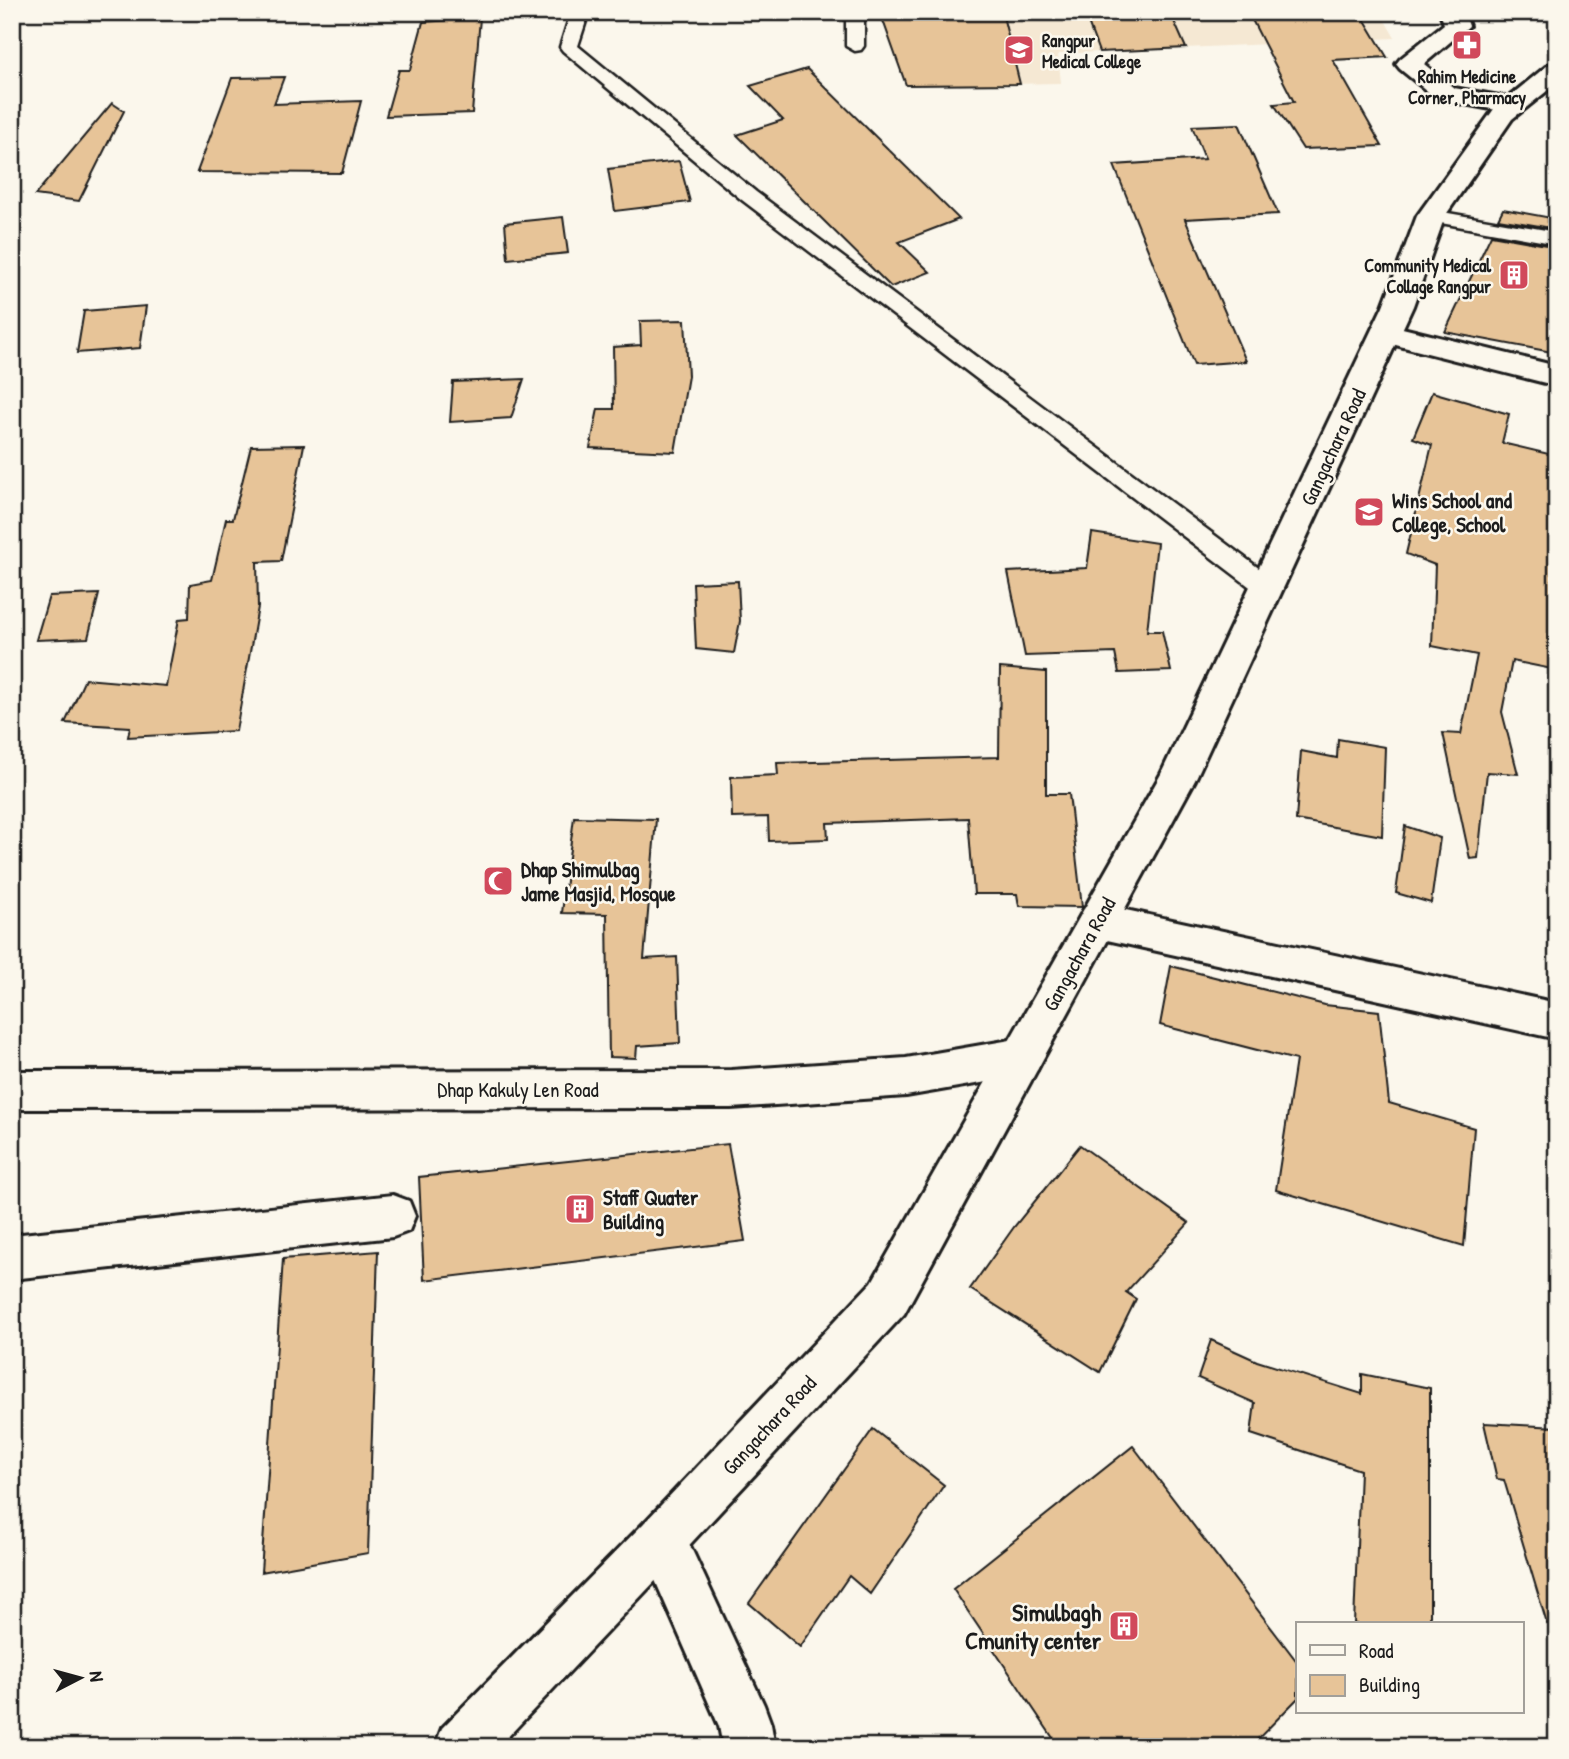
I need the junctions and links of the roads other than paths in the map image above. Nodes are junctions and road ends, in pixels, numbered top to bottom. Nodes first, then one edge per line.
1 (580, 12) edge
2 (855, 12) edge
3 (1452, 12) edge
4 (855, 46) dead end
5 (1557, 70) edge
6 (1513, 105) junction
7 (1431, 216) junction
8 (1557, 238) edge
9 (1386, 333) junction
10 (1557, 376) edge
11 (1267, 587) junction
12 (1098, 921) junction
13 (1557, 1021) edge
14 (1022, 1057) junction
15 (12, 1090) edge
16 (393, 1216) dead end
17 (12, 1257) edge
18 (663, 1539) junction
19 (461, 1747) edge
20 (749, 1747) edge

1 - 11 lane
2 - 4 lane
3 - 6 main road
5 - 6 main road, Gangachara Road
6 - 7 main road, Gangachara Road
7 - 8 lane
7 - 9 main road, Gangachara Road
9 - 10 main road
9 - 11 main road, Gangachara Road
11 - 12 main road, Gangachara Road
12 - 13 main road
12 - 14 main road, Gangachara Road
14 - 15 main road, Dhap Kakuly Len Road
14 - 18 main road, Gangachara Road
16 - 17 main road
18 - 19 main road, Gangachara Road
18 - 20 main road

